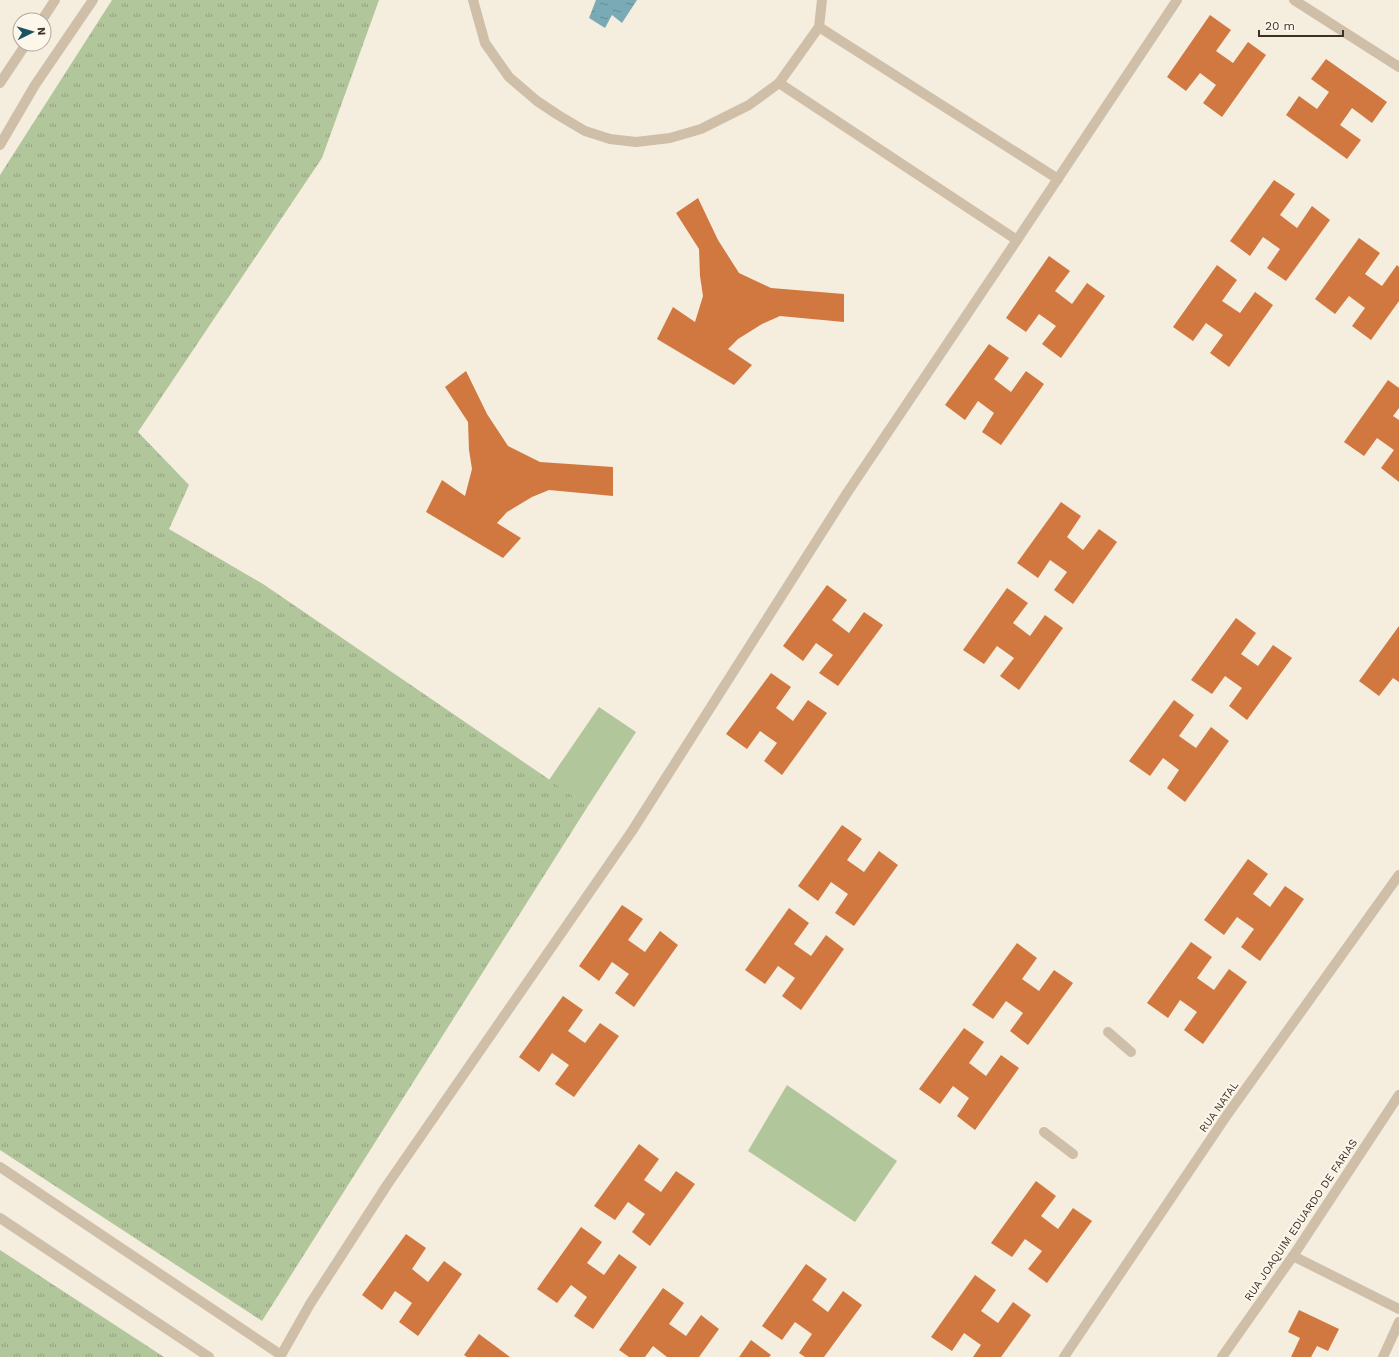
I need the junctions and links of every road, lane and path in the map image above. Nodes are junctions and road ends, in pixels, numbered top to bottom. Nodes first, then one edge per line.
1 (55, 0) edge
2 (93, 0) edge
3 (473, 0) edge
4 (822, 0) edge
5 (1177, 0) edge
6 (1294, 0) edge
7 (47, 12) edge
8 (819, 27) junction
9 (21, 52) edge
10 (1399, 67) edge
11 (0, 83) edge
12 (779, 83) junction
13 (0, 145) edge
14 (1058, 179) junction
15 (1017, 240) junction
16 (1399, 875) edge
17 (1108, 1032) dead end
18 (1131, 1052) dead end
19 (1399, 1095) edge
20 (1044, 1132) dead end
21 (1073, 1154) dead end
22 (0, 1167) edge
23 (0, 1218) edge
24 (1293, 1256) junction
25 (1399, 1309) edge
26 (1399, 1322) edge
27 (281, 1356) edge
28 (209, 1357) edge
29 (1064, 1357) edge
30 (1222, 1357) edge
31 (1383, 1357) edge

1 - 7 street
2 - 13 street
3 - 12 street
4 - 8 street
5 - 14 street
6 - 10 street
8 - 12 street
8 - 14 street
9 - 11 street
12 - 15 street
14 - 15 street
15 - 27 street
16 - 29 street, RUA NATAL
17 - 18 street
19 - 24 street, RUA JOAQUIM EDUARDO DE FARIAS
20 - 21 street
22 - 27 street
23 - 28 street
24 - 25 street
24 - 30 street, RUA JOAQUIM EDUARDO DE FARIAS
26 - 31 street

